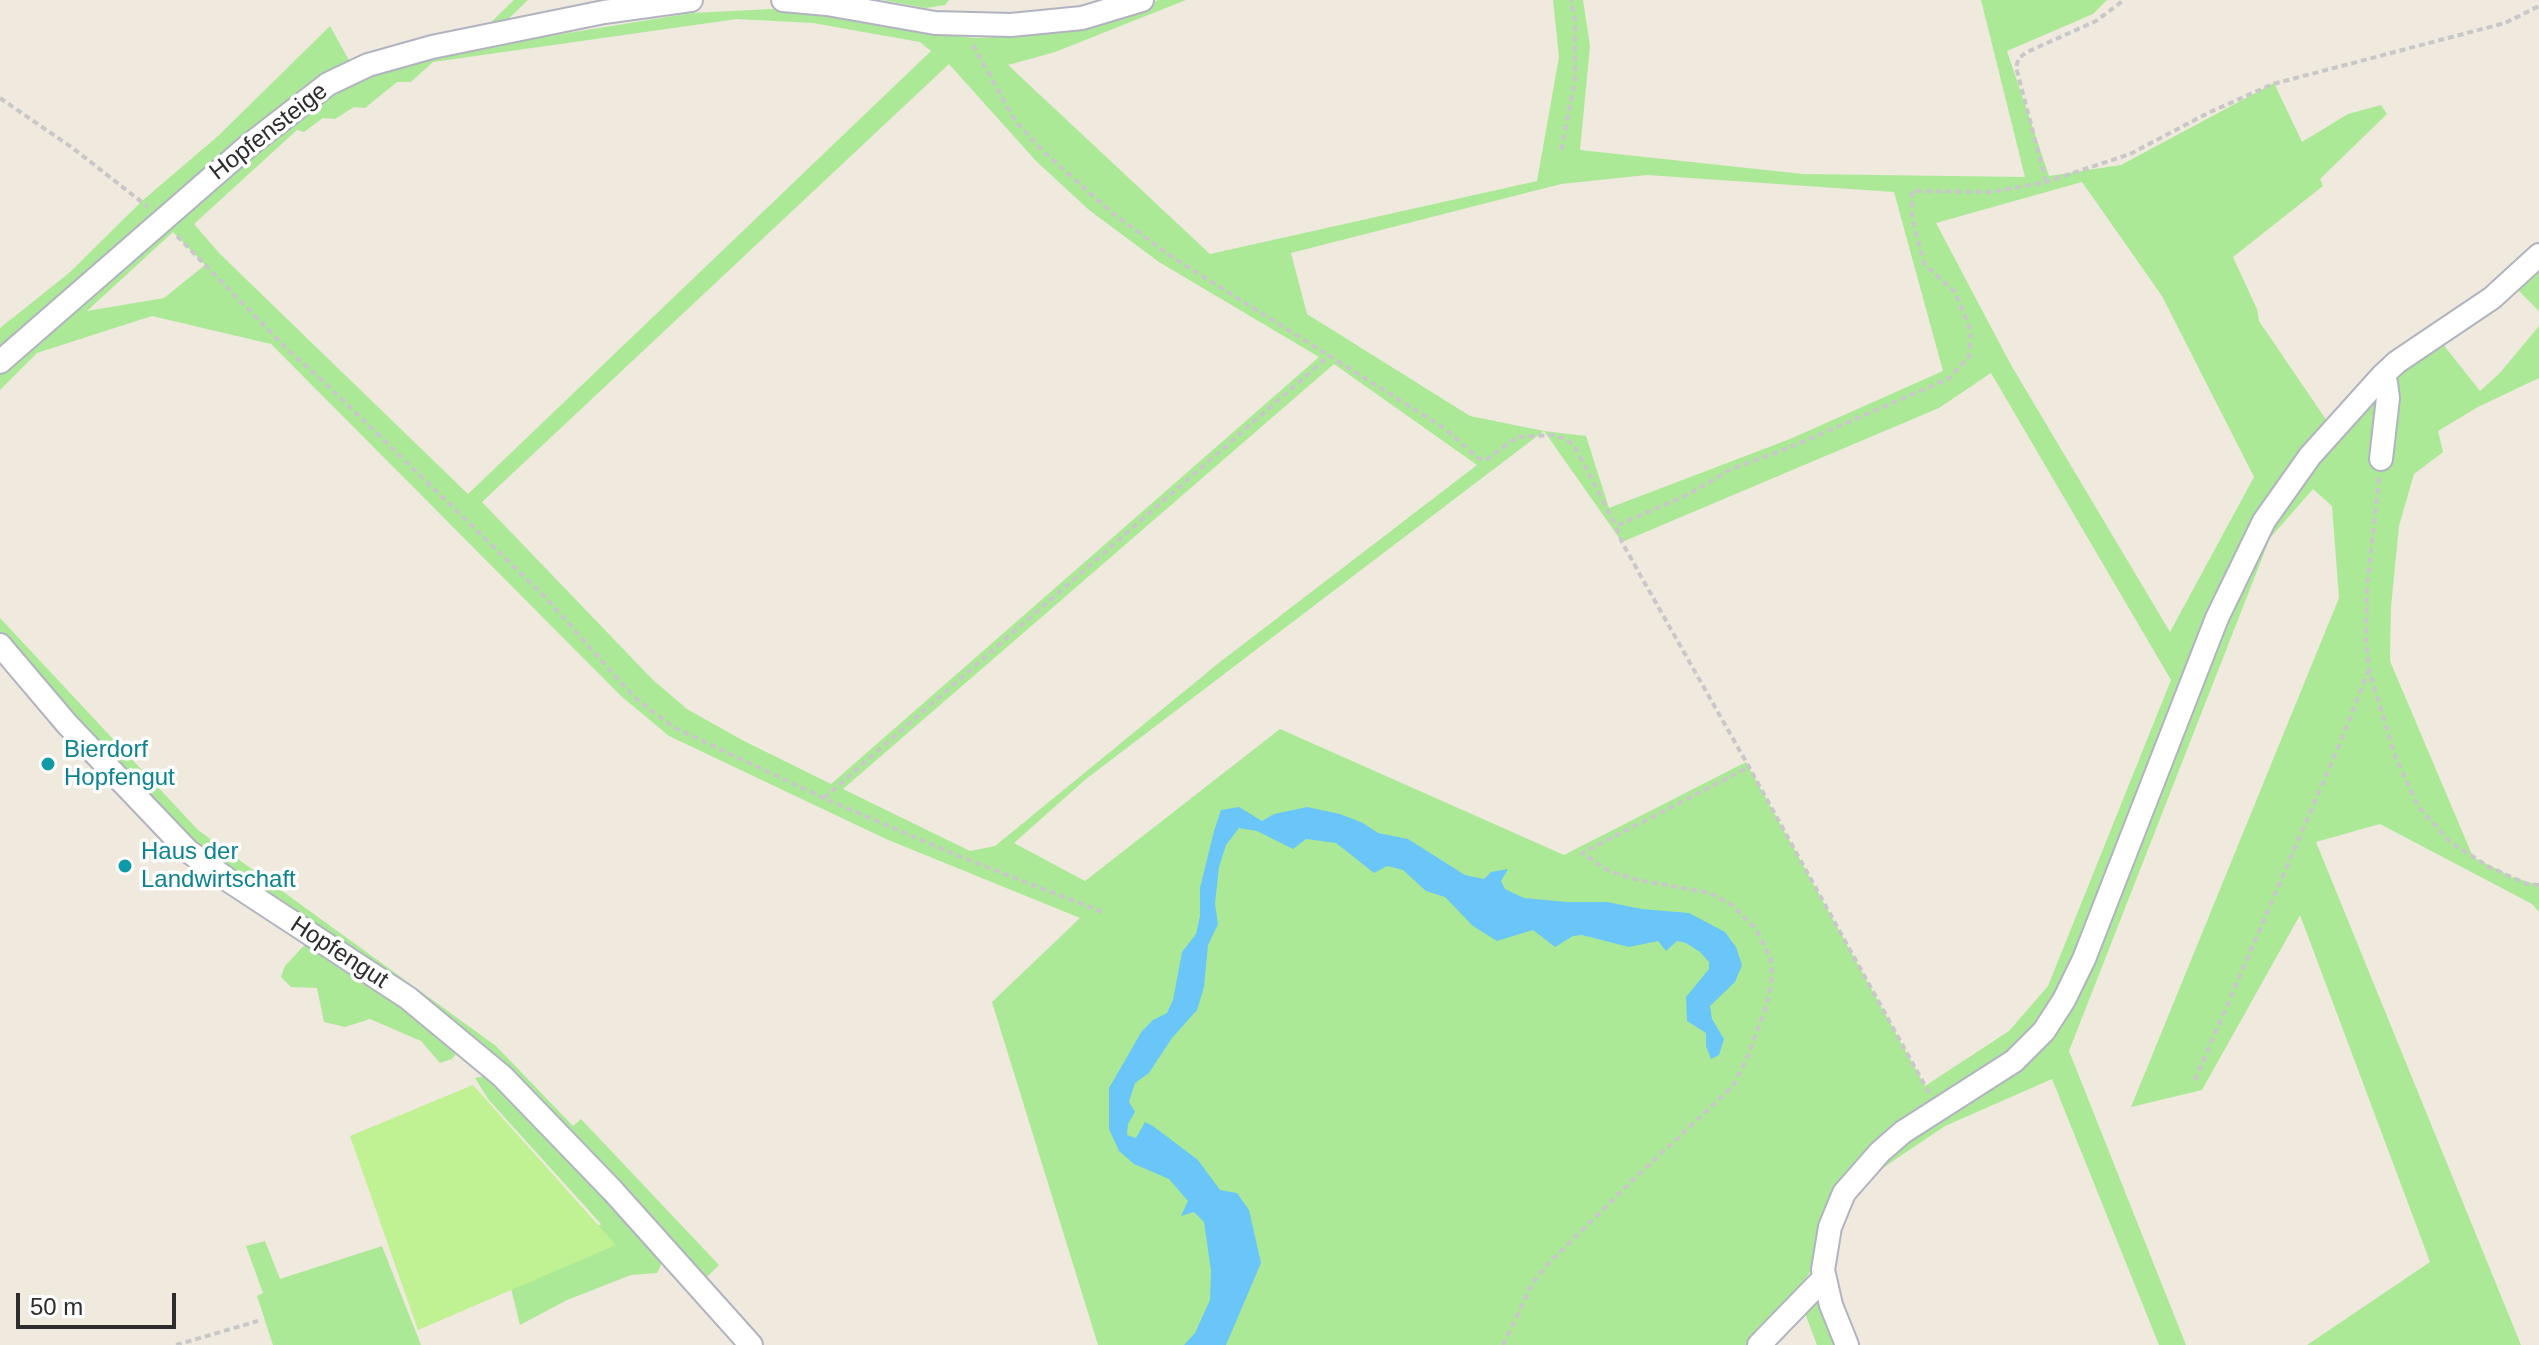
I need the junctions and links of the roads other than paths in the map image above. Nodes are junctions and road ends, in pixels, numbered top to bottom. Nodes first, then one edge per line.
1 (691, 0) edge
2 (783, 0) edge
3 (1142, 0) edge
4 (2539, 255) edge
5 (0, 362) edge
6 (2382, 376) junction
7 (2381, 459) road end
8 (0, 645) edge
9 (1824, 1278) junction
10 (751, 1345) edge
11 (1759, 1345) edge
12 (1847, 1345) edge

1 - 5 street, Hopfensteige
2 - 3 street
4 - 6 street
6 - 7 street
6 - 9 street
8 - 10 street, Hopfengut
9 - 11 street
9 - 12 street

